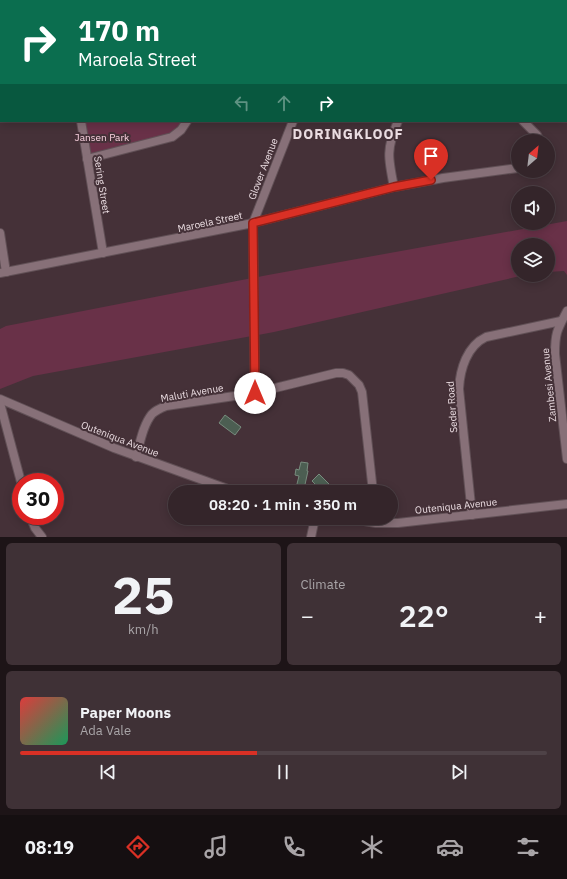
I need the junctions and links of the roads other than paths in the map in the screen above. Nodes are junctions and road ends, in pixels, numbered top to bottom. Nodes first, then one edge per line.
1 (81, 122) edge
2 (186, 122) edge
3 (293, 122) edge
4 (398, 122) edge
5 (525, 122) edge
6 (536, 134) edge
7 (87, 159) junction
8 (511, 169) edge
9 (394, 187) junction
10 (253, 223) junction
11 (0, 233) edge
12 (103, 253) junction
13 (3, 273) edge
14 (567, 311) edge
15 (561, 321) junction
16 (255, 393) junction
17 (0, 399) edge
18 (0, 403) edge
19 (565, 418) edge
20 (136, 457) junction
21 (567, 459) edge
22 (19, 473) edge
23 (216, 485) edge
24 (371, 485) edge
25 (567, 504) edge
26 (472, 515) junction
27 (398, 522) edge
28 (34, 525) edge
29 (314, 525) edge
30 (42, 537) edge
31 (311, 537) edge

1 - 7 street, Sering Street
2 - 7 street
3 - 10 street, Glover Avenue
4 - 9 street
5 - 6 street
7 - 12 street, Sering Street
8 - 9 street, Maroela Street
9 - 10 street, Maroela Street
10 - 12 street, Maroela Street
10 - 16 street, Glover Avenue
11 - 13 street
12 - 13 street, Maroela Street
14 - 15 street, Zambesi Avenue
15 - 19 street, Zambesi Avenue
15 - 26 street, Seder Road
16 - 20 street, Maluti Avenue
16 - 24 street, Maluti Avenue
17 - 20 street, Outeniqua Avenue
18 - 22 street
19 - 21 street, Zambesi Avenue
20 - 23 street, Outeniqua Avenue
25 - 26 street, Outeniqua Avenue
26 - 27 street, Outeniqua Avenue
28 - 30 street
29 - 31 street

